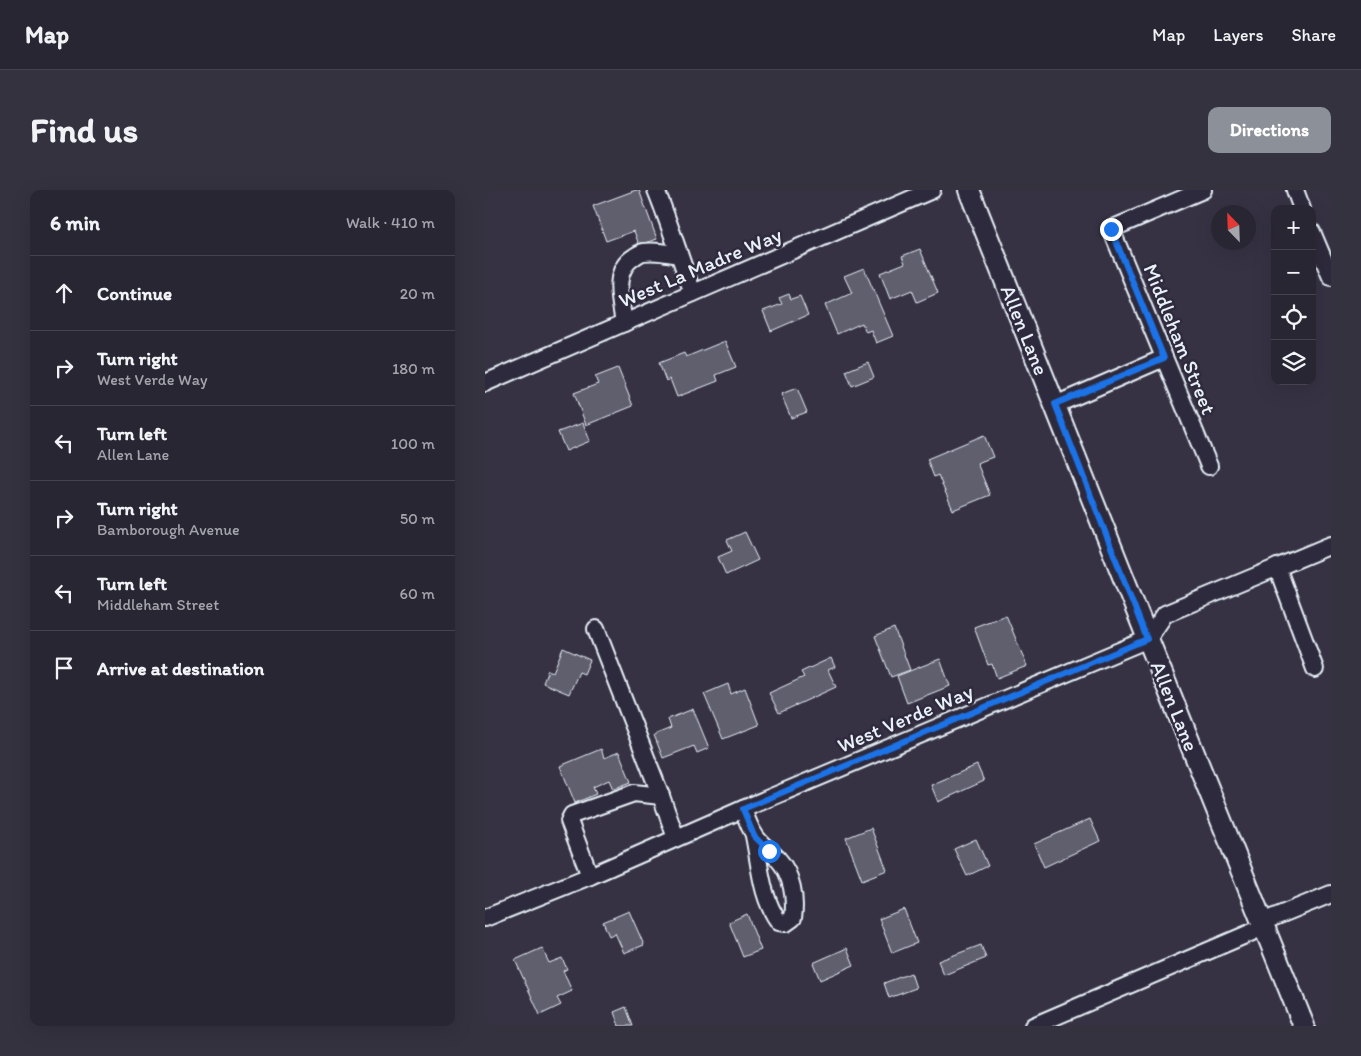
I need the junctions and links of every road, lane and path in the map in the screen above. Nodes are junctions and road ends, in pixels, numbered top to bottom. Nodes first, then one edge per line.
1 (656, 190) edge
2 (932, 190) edge
3 (969, 190) edge
4 (1203, 190) edge
5 (1295, 190) edge
6 (1301, 205) edge
7 (1316, 241) edge
8 (679, 255) junction
9 (1331, 277) edge
10 (693, 293) junction
11 (624, 323) junction
12 (1164, 358) junction
13 (485, 383) edge
14 (1055, 404) junction
15 (1209, 466) dead end
16 (1331, 545) edge
17 (1277, 568) junction
18 (596, 629) dead end
19 (1147, 639) junction
20 (1315, 669) dead end
21 (661, 796) junction
22 (743, 809) junction
23 (754, 836) dead end
24 (677, 838) junction
25 (590, 876) junction
26 (1331, 894) edge
27 (485, 918) edge
28 (1263, 925) junction
29 (1033, 1026) edge
30 (1304, 1026) edge

1 - 8 street
2 - 10 street, West La Madre Way
3 - 14 main road, Allen Lane
4 - 12 street, Middleham Street
5 - 6 street
7 - 9 street
8 - 10 street
8 - 11 street
10 - 11 street, West La Madre Way
11 - 13 street, West La Madre Way
12 - 14 street
12 - 15 street, Middleham Street
14 - 19 main road, Allen Lane
16 - 17 street
17 - 19 street
17 - 20 street
18 - 21 street
19 - 22 street, West Verde Way
19 - 28 main road, Allen Lane
21 - 24 street
21 - 25 street
22 - 23 street
22 - 24 street, West Verde Way
24 - 25 street, West Verde Way
25 - 27 street, West Verde Way
26 - 28 street
28 - 29 street
28 - 30 main road, Allen Lane

